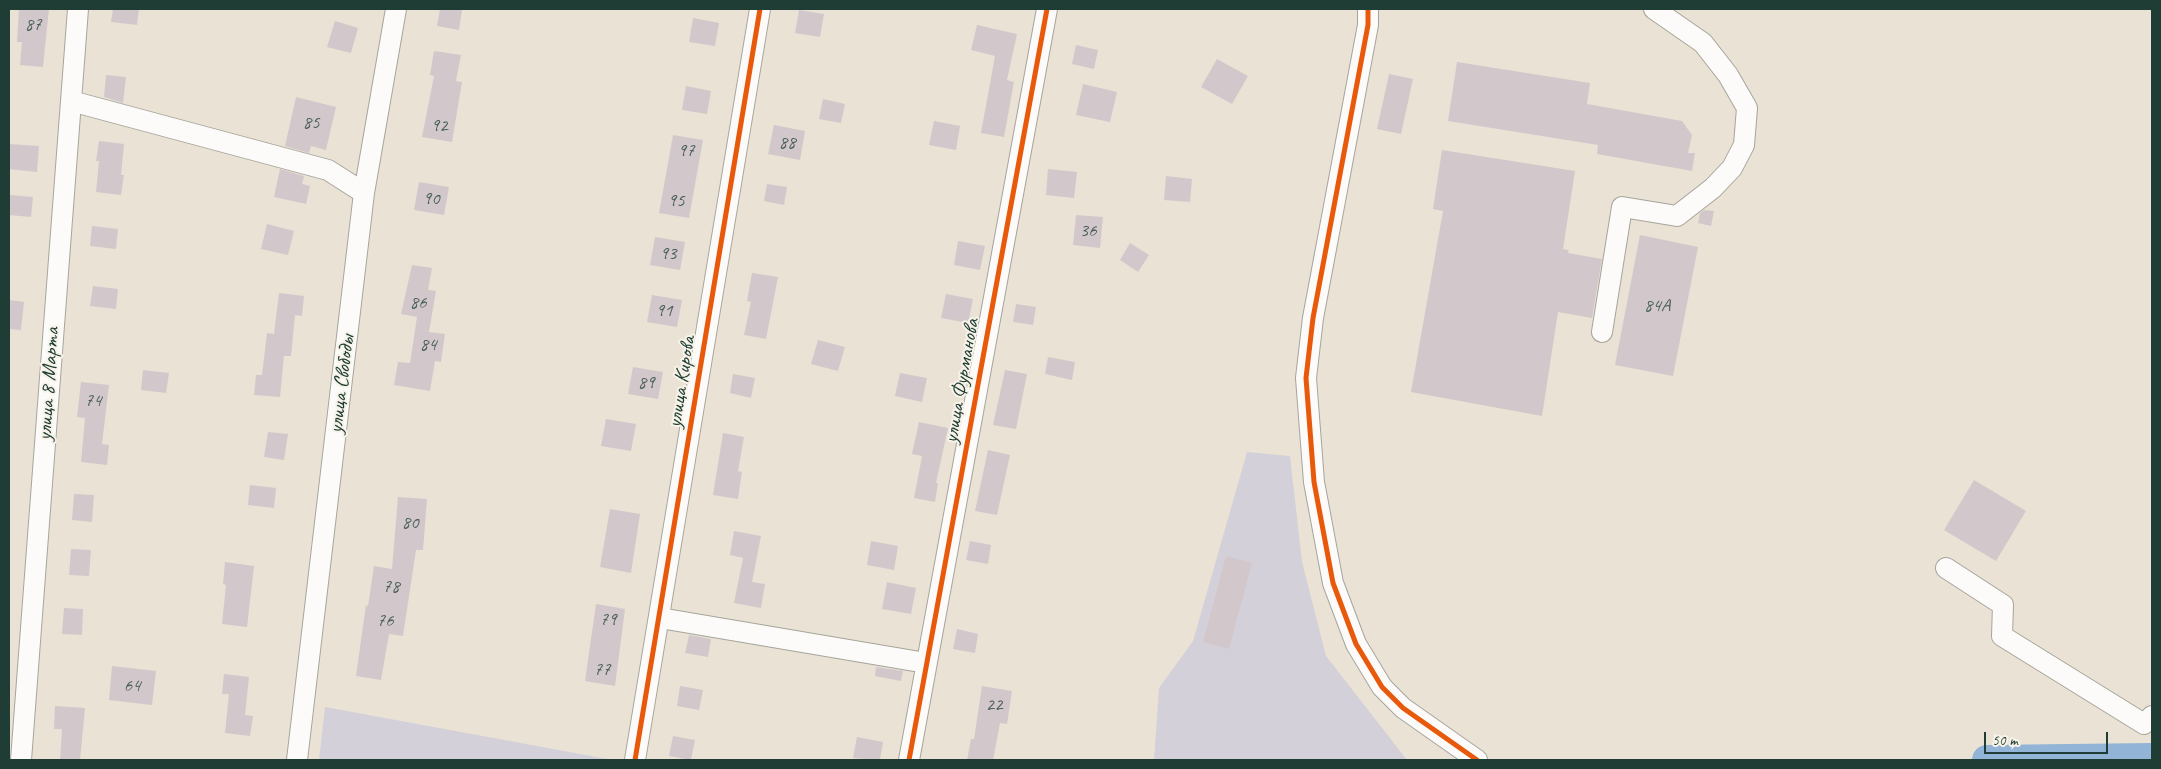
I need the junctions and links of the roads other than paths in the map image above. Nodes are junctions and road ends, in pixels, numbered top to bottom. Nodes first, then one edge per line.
1 (78, 9) edge
2 (396, 9) edge
3 (760, 9) edge
4 (1047, 9) edge
5 (1368, 9) edge
6 (1654, 9) edge
7 (71, 101) junction
8 (364, 193) junction
9 (1602, 332) dead end
10 (1946, 568) dead end
11 (660, 618) junction
12 (926, 663) junction
13 (2152, 716) edge
14 (20, 760) edge
15 (297, 760) edge
16 (635, 760) edge
17 (909, 760) edge
18 (1477, 760) edge

1 - 7 street, улица 8 Марта
2 - 8 street, улица Свободы
3 - 11 street, улица Кирова
4 - 12 street, улица Фурманова
5 - 18 street
6 - 9 street
7 - 8 street
7 - 14 street, улица 8 Марта
8 - 15 street, улица Свободы
10 - 13 street
11 - 12 street
11 - 16 street, улица Кирова
12 - 17 street, улица Фурманова

